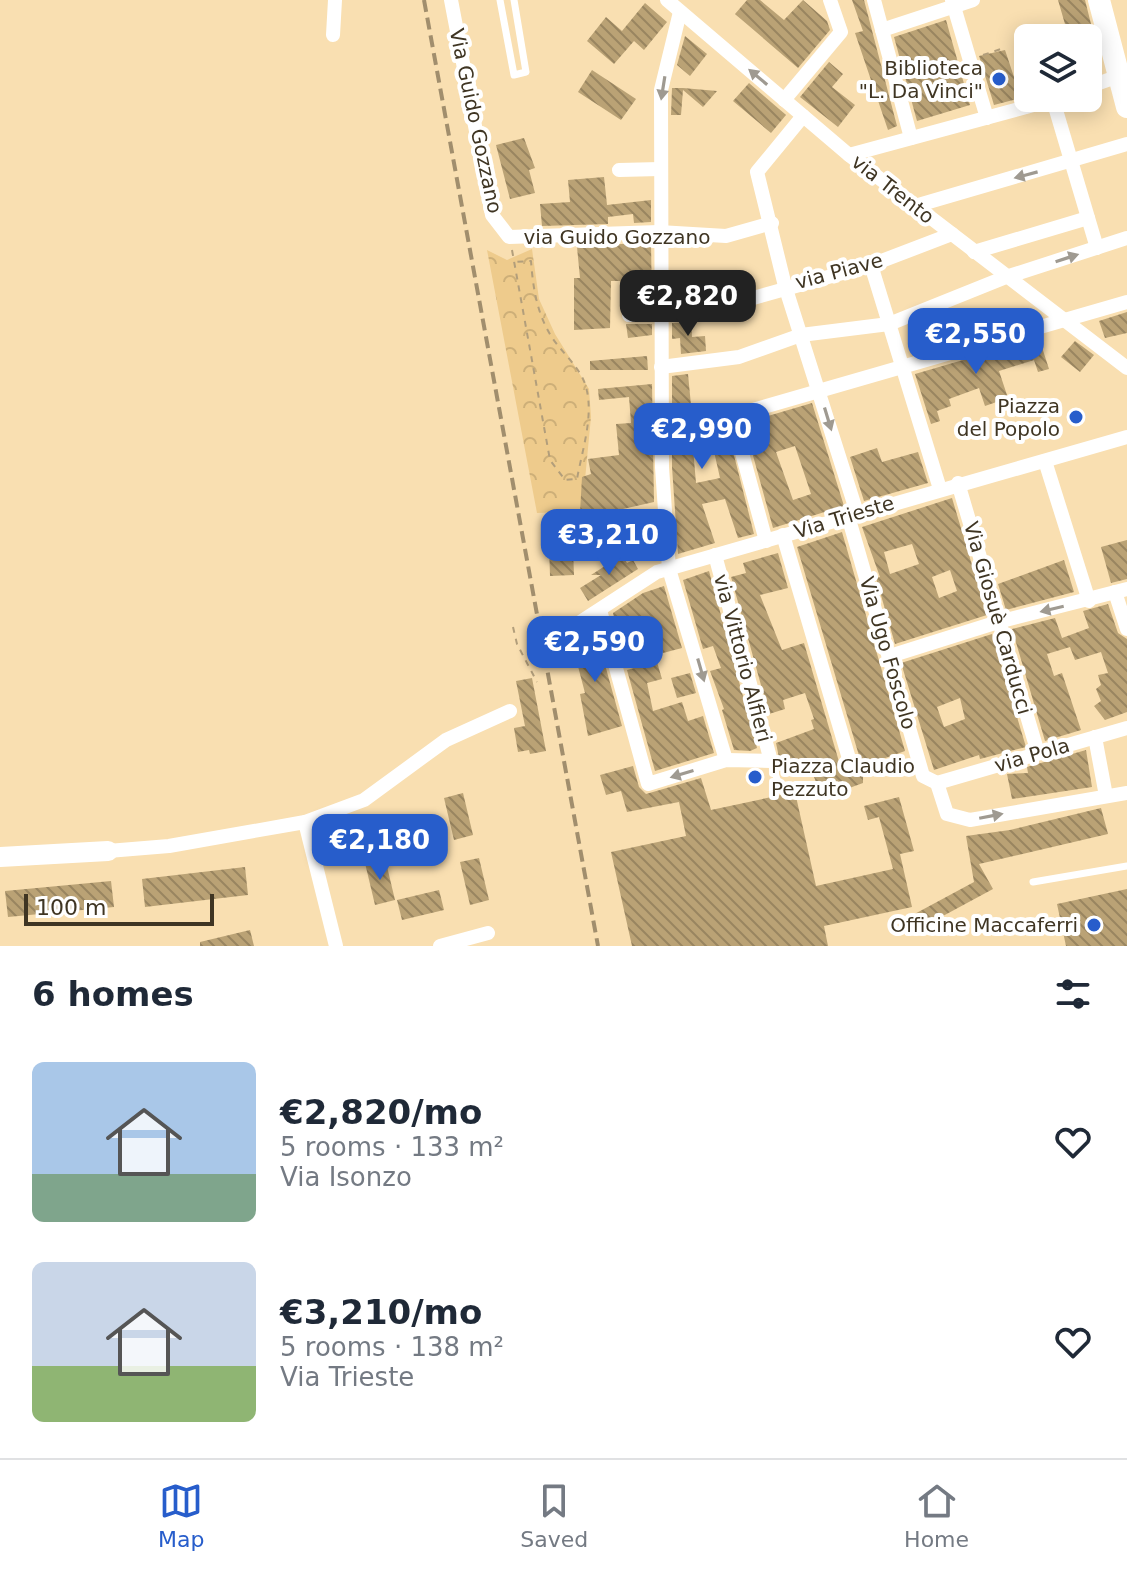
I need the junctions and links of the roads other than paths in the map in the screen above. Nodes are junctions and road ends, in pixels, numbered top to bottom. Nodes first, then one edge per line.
1 (335, 0) edge
2 (451, 0) edge
3 (500, 0) edge
4 (514, 0) edge
5 (667, 0) edge
6 (830, 0) edge
7 (874, 0) edge
8 (973, 0) edge
9 (1099, 0) edge
10 (1110, 0) edge
11 (953, 3) edge
12 (680, 12) junction
13 (882, 30) junction
14 (333, 35) dead end
15 (1123, 69) edge
16 (1102, 80) edge
17 (784, 100) junction
18 (1127, 107) edge
19 (1014, 111) edge
20 (1059, 112) edge
21 (803, 116) junction
22 (987, 118) junction
23 (911, 138) junction
24 (1127, 144) edge
25 (849, 155) junction
26 (1070, 163) junction
27 (660, 169) junction
28 (619, 170) dead end
29 (915, 206) junction
30 (1088, 218) junction
31 (772, 223) junction
32 (659, 232) junction
33 (952, 234) junction
34 (509, 237) joint
35 (1127, 238) edge
36 (1097, 248) junction
37 (974, 252) junction
38 (871, 265) junction
39 (1006, 277) junction
40 (785, 286) junction
41 (1127, 302) edge
42 (661, 313) junction
43 (629, 315) dead end
44 (1064, 320) junction
45 (889, 324) junction
46 (801, 335) junction
47 (661, 367) junction
48 (903, 368) junction
49 (1127, 368) edge
50 (819, 391) junction
51 (1127, 437) edge
52 (1045, 461) junction
53 (958, 483) junction
54 (940, 489) junction
55 (852, 515) junction
56 (783, 535) junction
57 (766, 541) junction
58 (715, 555) junction
59 (669, 569) junction
60 (1121, 591) edge
61 (1089, 601) junction
62 (600, 610) junction
63 (998, 622) junction
64 (574, 626) dead end
65 (1127, 629) edge
66 (890, 656) junction
67 (510, 711) dead end
68 (1127, 728) edge
69 (1095, 737) junction
70 (1038, 753) junction
71 (726, 760) junction
72 (771, 761) junction
73 (850, 762) dead end
74 (777, 779) dead end
75 (937, 783) junction
76 (1127, 793) edge
77 (1106, 796) junction
78 (305, 822) junction
79 (108, 851) joint
80 (0, 857) edge
81 (1127, 866) edge
82 (1033, 882) dead end
83 (488, 933) dead end
84 (336, 946) edge
85 (440, 946) edge

1 - 14 street
2 - 34 street, Via Guido Gozzano
3 - 4 lane
5 - 12 street, via Trento
6 - 17 street
7 - 13 street
8 - 11 street
9 - 15 main road
10 - 15 main road
11 - 13 street
11 - 22 street
17 -> 12 street, via Trento
12 -> 27 street
13 - 23 street
15 - 16 street
15 - 18 main road
17 - 21 street, via Trento
19 - 22 street
20 - 26 street
21 - 25 street, via Trento
21 - 31 street, Via Ugo Foscolo
22 - 23 street
23 - 25 street
24 - 26 street
25 - 29 street, via Trento
26 -> 29 street
26 - 30 street
27 - 28 street
27 - 32 street
29 - 33 street, via Trento
30 - 36 street
30 - 37 street
31 - 32 street, via Guido Gozzano
31 - 40 street, Via Ugo Foscolo
32 - 34 street, via Guido Gozzano
32 - 42 street
33 - 37 street, via Trento
33 - 38 street, via Piave
35 - 36 street
39 -> 36 street
37 - 39 street, via Trento
38 - 40 street, via Piave
38 - 45 street
39 - 44 street, via Trento
39 - 45 street
40 - 42 street, via Piave
40 - 46 street, Via Ugo Foscolo
41 - 44 street
42 - 43 street, via Piave
42 - 47 street
44 - 48 street
44 - 49 street, via Trento
45 - 46 street
45 - 48 street
46 - 47 street
46 - 50 street, Via Ugo Foscolo
47 - 59 street
48 - 50 street
48 - 54 street
50 -> 55 street, Via Ugo Foscolo
50 - 57 street
51 - 52 street, Via Trieste
52 - 53 street, Via Trieste
52 - 61 street
53 - 54 street, Via Trieste
53 - 63 street, Via Giosuè Carducci
54 - 55 street, Via Trieste
55 - 56 street, Via Trieste
55 - 66 street, Via Ugo Foscolo
56 - 57 street, Via Trieste
56 - 73 street
57 - 58 street, Via Trieste
58 - 59 street, Via Trieste
58 - 72 street, via Vittorio Alfieri
59 - 62 street, Via Trieste
59 -> 71 street
60 - 61 street
60 - 65 street
61 -> 63 street
62 - 64 street, Via Trieste
71 -> 62 street
63 - 66 street
63 - 70 street, Via Giosuè Carducci
66 - 75 street, Via Ugo Foscolo
67 - 78 street
68 - 69 street, via Pola
69 - 70 street, via Pola
69 - 77 street
70 - 75 street, via Pola
71 - 72 street
72 - 74 lane
75 -> 77 street, Via Ugo Foscolo
76 - 77 street
78 - 79 street
78 - 84 street
79 - 80 street
81 - 82 lane
83 - 85 street

